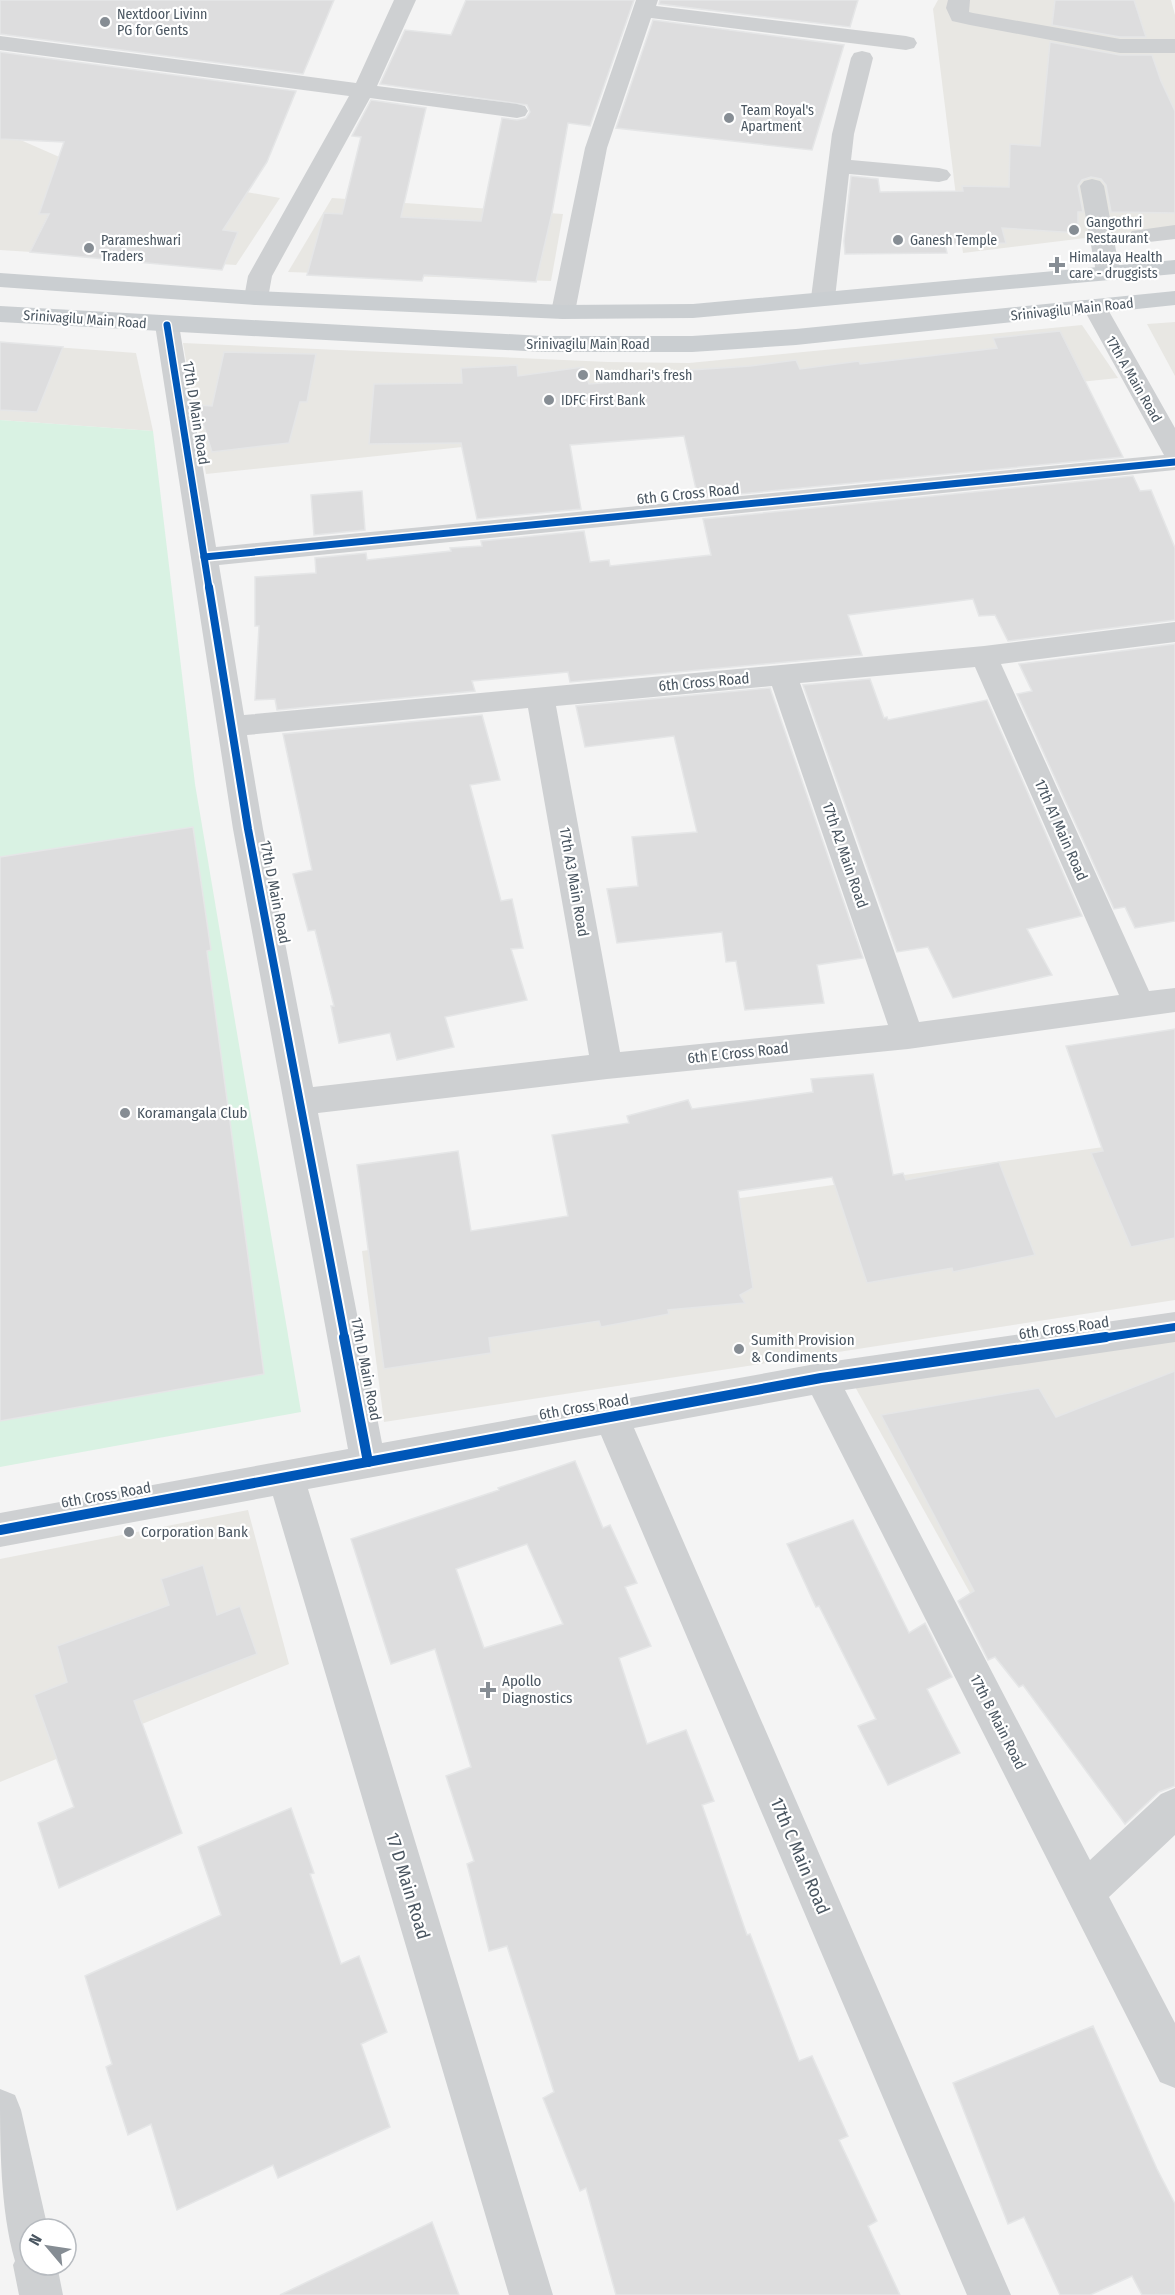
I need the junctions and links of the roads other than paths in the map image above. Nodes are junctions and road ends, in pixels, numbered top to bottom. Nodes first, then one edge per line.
1 (405, 0) edge
2 (959, 0) edge
3 (645, 6) edge
4 (0, 43) edge
5 (906, 43) dead end
6 (1175, 46) edge
7 (862, 58) dead end
8 (363, 91) junction
9 (517, 111) dead end
10 (838, 166) junction
11 (939, 175) dead end
12 (1092, 186) dead end
13 (1175, 232) edge
14 (1140, 236) dead end
15 (1175, 267) edge
16 (1108, 272) junction
17 (0, 280) edge
18 (256, 298) junction
19 (823, 298) junction
20 (1175, 298) edge
21 (1094, 306) junction
22 (563, 312) junction
23 (0, 314) edge
24 (167, 325) junction
25 (1175, 451) edge
26 (1175, 462) edge
27 (204, 556) junction
28 (1175, 632) edge
29 (984, 656) junction
30 (783, 675) junction
31 (540, 697) junction
32 (231, 726) junction
33 (1175, 1000) edge
34 (1139, 1004) junction
35 (908, 1036) junction
36 (607, 1066) junction
37 (300, 1102) junction
38 (1175, 1327) edge
39 (821, 1378) junction
40 (611, 1417) junction
41 (368, 1462) junction
42 (286, 1477) junction
43 (0, 1530) edge
44 (1175, 1808) edge
45 (1085, 1892) junction
46 (1175, 2067) edge
47 (0, 2110) edge
48 (24, 2217) edge
49 (37, 2277) edge
50 (41, 2295) edge
51 (531, 2295) edge
52 (989, 2295) edge

1 - 8 street
2 - 6 street
3 - 5 street
3 - 22 street
4 - 8 street
7 - 10 street
8 - 9 street
8 - 18 street
10 - 11 street
10 - 19 street
12 - 16 street
13 - 14 street
15 - 16 main road
16 - 19 main road
17 - 18 main road
18 - 22 main road
19 - 22 main road
20 - 21 main road, Srinivagilu Main Road
21 - 24 main road, Srinivagilu Main Road
21 - 25 street, 17th A Main Road
23 - 24 main road, Srinivagilu Main Road
24 - 27 street, 17th D Main Road
26 - 27 street, 6th G Cross Road
27 - 32 street, 17th D Main Road
28 - 29 street, 6th Cross Road
29 - 30 street, 6th Cross Road
29 - 34 street, 17th A1 Main Road
30 - 31 street, 6th Cross Road
30 - 35 street, 17th A2 Main Road
31 - 32 street, 6th Cross Road
31 - 36 street, 17th A3 Main Road
32 - 37 street, 17th D Main Road
33 - 34 street, 6th E Cross Road
34 - 35 street, 6th E Cross Road
35 - 36 street, 6th E Cross Road
36 - 37 street, 6th E Cross Road
37 - 41 street, 17th D Main Road
38 - 39 street, 6th Cross Road
39 - 40 street, 6th Cross Road
39 - 45 street, 17th B Main Road
40 - 41 street, 6th Cross Road
40 - 52 street, 17th C Main Road
41 - 42 street, 6th Cross Road
42 - 43 street, 6th Cross Road
42 - 51 street, 17 D Main Road
44 - 45 street
45 - 46 street, 17th B Main Road
47 - 48 street
49 - 50 street

